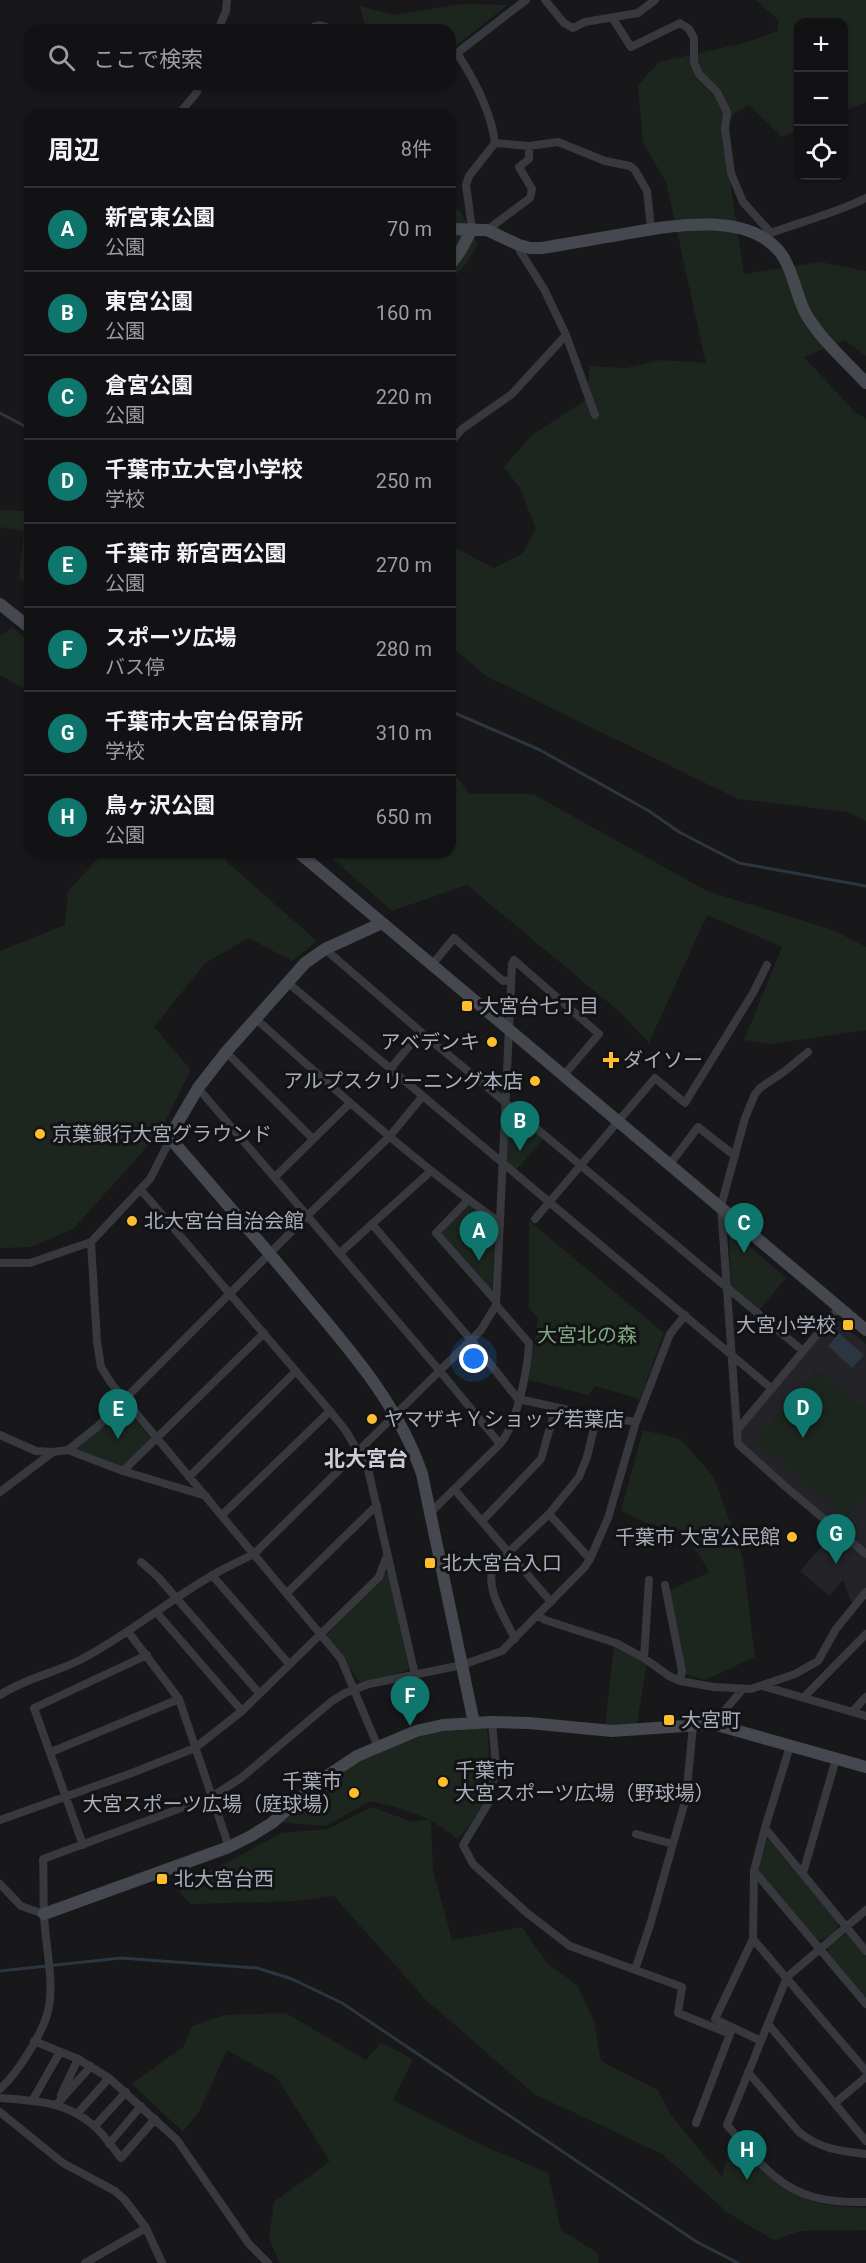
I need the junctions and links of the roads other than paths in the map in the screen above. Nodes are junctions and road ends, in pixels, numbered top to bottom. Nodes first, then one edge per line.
1 (227, 0) edge
2 (526, 0) edge
3 (545, 0) edge
4 (655, 0) edge
5 (613, 19) junction
6 (221, 24) edge
7 (457, 52) joint
8 (197, 90) edge
9 (184, 108) edge
10 (495, 143) junction
11 (530, 146) junction
12 (866, 198) edge
13 (456, 229) edge
14 (472, 229) junction
15 (651, 229) junction
16 (487, 230) junction
17 (767, 235) junction
18 (519, 245) junction
19 (456, 257) edge
20 (566, 335) junction
21 (866, 383) edge
22 (595, 415) dead end
23 (456, 436) edge
24 (0, 604) edge
25 (24, 623) edge
26 (305, 858) edge
27 (382, 923) junction
28 (326, 949) junction
29 (767, 965) dead end
30 (431, 966) junction
31 (511, 980) junction
32 (287, 982) junction
33 (255, 1018) junction
34 (508, 1031) junction
35 (421, 1032) junction
36 (226, 1052) junction
37 (808, 1052) dead end
38 (390, 1069) junction
39 (563, 1076) junction
40 (198, 1088) junction
41 (422, 1097) junction
42 (506, 1102) junction
43 (350, 1103) junction
44 (617, 1120) junction
45 (172, 1136) junction
46 (389, 1137) junction
47 (314, 1139) junction
48 (735, 1156) junction
49 (503, 1162) junction
50 (670, 1164) junction
51 (580, 1166) junction
52 (431, 1171) junction
53 (275, 1177) junction
54 (141, 1190) junction
55 (468, 1200) junction
56 (550, 1202) junction
57 (721, 1206) junction
58 (308, 1215) junction
59 (535, 1219) dead end
60 (499, 1222) junction
61 (372, 1224) junction
62 (91, 1242) junction
63 (340, 1253) junction
64 (270, 1254) junction
65 (0, 1263) edge
66 (726, 1286) junction
67 (230, 1294) junction
68 (496, 1303) junction
69 (840, 1308) junction
70 (685, 1316) junction
71 (866, 1330) edge
72 (264, 1333) junction
73 (471, 1340) junction
74 (803, 1351) junction
75 (731, 1354) junction
76 (439, 1370) junction
77 (296, 1371) junction
78 (772, 1389) junction
79 (125, 1399) junction
80 (518, 1399) junction
81 (556, 1407) junction
82 (330, 1412) junction
83 (396, 1416) junction
84 (597, 1416) junction
85 (636, 1422) junction
86 (736, 1430) junction
87 (0, 1435) edge
88 (157, 1438) junction
89 (500, 1444) junction
90 (68, 1450) junction
91 (53, 1452) junction
92 (358, 1452) junction
93 (123, 1471) junction
94 (189, 1477) junction
95 (454, 1489) junction
96 (0, 1492) edge
97 (206, 1496) junction
98 (377, 1505) junction
99 (429, 1513) junction
100 (549, 1514) junction
101 (222, 1515) junction
102 (482, 1521) junction
103 (387, 1552) junction
104 (509, 1552) junction
105 (254, 1554) junction
106 (866, 1554) edge
107 (590, 1559) junction
108 (141, 1562) dead end
109 (212, 1575) junction
110 (649, 1580) dead end
111 (665, 1584) dead end
112 (866, 1592) edge
113 (287, 1593) junction
114 (176, 1599) junction
115 (551, 1602) junction
116 (157, 1613) junction
117 (538, 1615) junction
118 (129, 1633) junction
119 (320, 1634) junction
120 (866, 1634) edge
121 (515, 1639) junction
122 (147, 1655) junction
123 (644, 1658) junction
124 (289, 1664) junction
125 (462, 1665) junction
126 (415, 1675) junction
127 (680, 1680) junction
128 (761, 1686) junction
129 (354, 1689) junction
130 (742, 1690) junction
131 (259, 1694) junction
132 (0, 1695) edge
133 (866, 1697) edge
134 (802, 1698) junction
135 (178, 1699) junction
136 (242, 1711) junction
137 (852, 1712) junction
138 (866, 1716) edge
139 (492, 1722) junction
140 (474, 1723) junction
141 (713, 1724) junction
142 (693, 1725) junction
143 (790, 1746) junction
144 (378, 1747) junction
145 (195, 1748) junction
146 (51, 1752) junction
147 (836, 1759) junction
148 (866, 1767) edge
149 (67, 1796) junction
150 (211, 1797) junction
151 (0, 1820) edge
152 (765, 1828) junction
153 (636, 1834) dead end
154 (673, 1844) junction
155 (83, 1845) junction
156 (229, 1847) junction
157 (754, 1871) junction
158 (803, 1873) junction
159 (0, 1884) edge
160 (866, 1910) edge
161 (44, 1914) junction
162 (845, 1927) junction
163 (753, 1939) junction
164 (820, 1949) junction
165 (866, 1951) edge
166 (635, 1970) junction
167 (787, 1977) junction
168 (866, 2004) edge
169 (768, 2024) junction
170 (731, 2031) junction
171 (761, 2041) junction
172 (34, 2042) junction
173 (60, 2052) junction
174 (78, 2059) junction
175 (91, 2066) junction
176 (866, 2071) edge
177 (748, 2072) junction
178 (866, 2077) edge
179 (109, 2078) junction
180 (0, 2089) edge
181 (126, 2092) junction
182 (0, 2098) edge
183 (32, 2101) junction
184 (835, 2103) junction
185 (57, 2104) junction
186 (141, 2106) junction
187 (0, 2112) edge
188 (77, 2114) junction
189 (155, 2119) junction
190 (696, 2123) dead end
191 (95, 2127) junction
192 (866, 2141) edge
193 (109, 2144) junction
194 (866, 2154) edge
195 (866, 2202) edge
196 (146, 2228) junction
197 (85, 2263) edge
198 (162, 2263) edge
199 (268, 2263) edge

1 - 6 street
2 - 7 street
3 - 5 street
4 - 5 street
5 - 17 street
7 - 10 street
8 - 9 street
10 - 11 street
10 - 14 street
11 - 15 street
11 - 16 street
12 - 17 street
13 - 14 street
14 - 16 street
14 - 19 street
15 - 17 street
15 - 18 street
16 - 18 street
17 - 21 street
18 - 20 street
20 - 22 street
20 - 23 street
24 - 25 street
26 - 27 street
27 - 28 street
27 - 30 street
28 - 32 street
28 - 35 street
29 - 44 street
30 - 31 street
30 - 34 street
31 - 34 street
31 - 39 street
32 - 33 street
32 - 38 street
33 - 36 street
33 - 43 street
34 - 39 street
34 - 42 street
35 - 38 street
35 - 42 street
36 - 40 street
36 - 47 street
37 - 48 street
38 - 41 street
39 - 44 street
40 - 45 street
40 - 53 street
41 - 46 street
41 - 49 street
42 - 49 street
42 - 51 street
43 - 46 street
43 - 47 street
44 - 50 street
44 - 51 street
45 - 54 street
45 - 64 street
46 - 52 street
46 - 58 street
47 - 53 street
48 - 50 street
48 - 57 street
49 - 56 street
49 - 60 street
50 - 57 street
51 - 56 street
51 - 66 street
52 - 55 street
52 - 61 street
53 - 58 street
54 - 62 street
54 - 67 street
55 - 60 street
55 - 68 street
56 - 59 street
56 - 70 street
57 - 66 street
57 - 69 street
58 - 63 street
58 - 64 street
60 - 68 street
61 - 63 street
61 - 73 street
62 - 65 street
62 - 79 street
63 - 76 street
64 - 67 street
64 - 83 street
66 - 74 street
66 - 75 street
67 - 72 street
67 - 79 street
68 - 73 street
68 - 80 street
69 - 71 street
69 - 74 street
70 - 75 street
70 - 85 street
72 - 77 street
72 - 88 street
73 - 76 street
73 - 80 street
74 - 78 street
75 - 78 street
75 - 86 street
76 - 83 street
76 - 89 street
77 - 82 street
77 - 94 street
78 - 86 street
79 - 88 street
79 - 90 street
80 - 81 street
80 - 89 street
81 - 84 street
81 - 102 street
82 - 92 street
82 - 101 street
83 - 92 street
83 - 99 street
84 - 85 street
84 - 100 street
85 - 107 street
86 - 106 street
87 - 91 street
88 - 93 street
88 - 94 street
89 - 95 street
90 - 91 street
90 - 93 street
91 - 96 street
92 - 98 street
92 - 105 street
93 - 97 street
94 - 97 street
95 - 99 street
95 - 102 street
97 - 101 street
98 - 103 street
98 - 113 street
99 - 125 street
100 - 104 street
100 - 107 street
101 - 105 street
102 - 104 street
103 - 119 street
103 - 126 street
104 - 115 street
104 - 121 street
105 - 109 street
105 - 113 street
107 - 115 street
108 - 114 street
109 - 114 street
109 - 124 street
110 - 123 street
111 - 127 street
112 - 128 street
113 - 119 street
114 - 116 street
114 - 131 street
115 - 117 street
116 - 118 street
116 - 136 street
117 - 121 street
117 - 123 street
118 - 122 street
118 - 132 street
119 - 124 street
119 - 129 street
120 - 134 street
121 - 125 street
122 - 135 street
122 - 146 street
123 - 127 street
124 - 131 street
125 - 126 street
125 - 140 street
126 - 129 street
127 - 130 street
128 - 130 street
128 - 134 street
129 - 144 street
129 - 150 street
130 - 141 street
131 - 136 street
133 - 137 street
134 - 137 street
135 - 145 street
135 - 146 street
136 - 145 street
137 - 138 street
139 - 140 street
139 - 142 street
139 - 166 street
140 - 144 street
141 - 142 street
141 - 143 street
142 - 154 street
143 - 147 street
143 - 152 street
144 - 156 street
145 - 149 street
145 - 150 street
146 - 149 street
147 - 148 street
147 - 158 street
149 - 151 street
149 - 155 street
150 - 155 street
150 - 156 street
152 - 157 street
152 - 158 street
153 - 154 street
154 - 166 street
155 - 161 street
156 - 161 street
157 - 163 street
157 - 164 street
158 - 162 street
159 - 161 street
160 - 162 street
161 - 172 street
162 - 164 street
162 - 165 street
163 - 167 street
163 - 170 street
164 - 167 street
164 - 168 street
166 - 170 street
167 - 169 street
167 - 176 street
169 - 171 street
169 - 184 street
170 - 171 street
170 - 190 street
171 - 177 street
172 - 173 street
172 - 180 street
173 - 174 street
173 - 183 street
174 - 175 street
174 - 185 street
175 - 179 street
175 - 185 street
177 - 194 street
177 - 195 street
178 - 184 street
179 - 181 street
179 - 188 street
181 - 186 street
181 - 191 street
182 - 183 street
183 - 185 street
184 - 192 street
185 - 188 street
186 - 189 street
186 - 193 street
187 - 196 street
188 - 191 street
189 - 193 street
189 - 199 street
191 - 193 street
196 - 197 street
196 - 198 street

